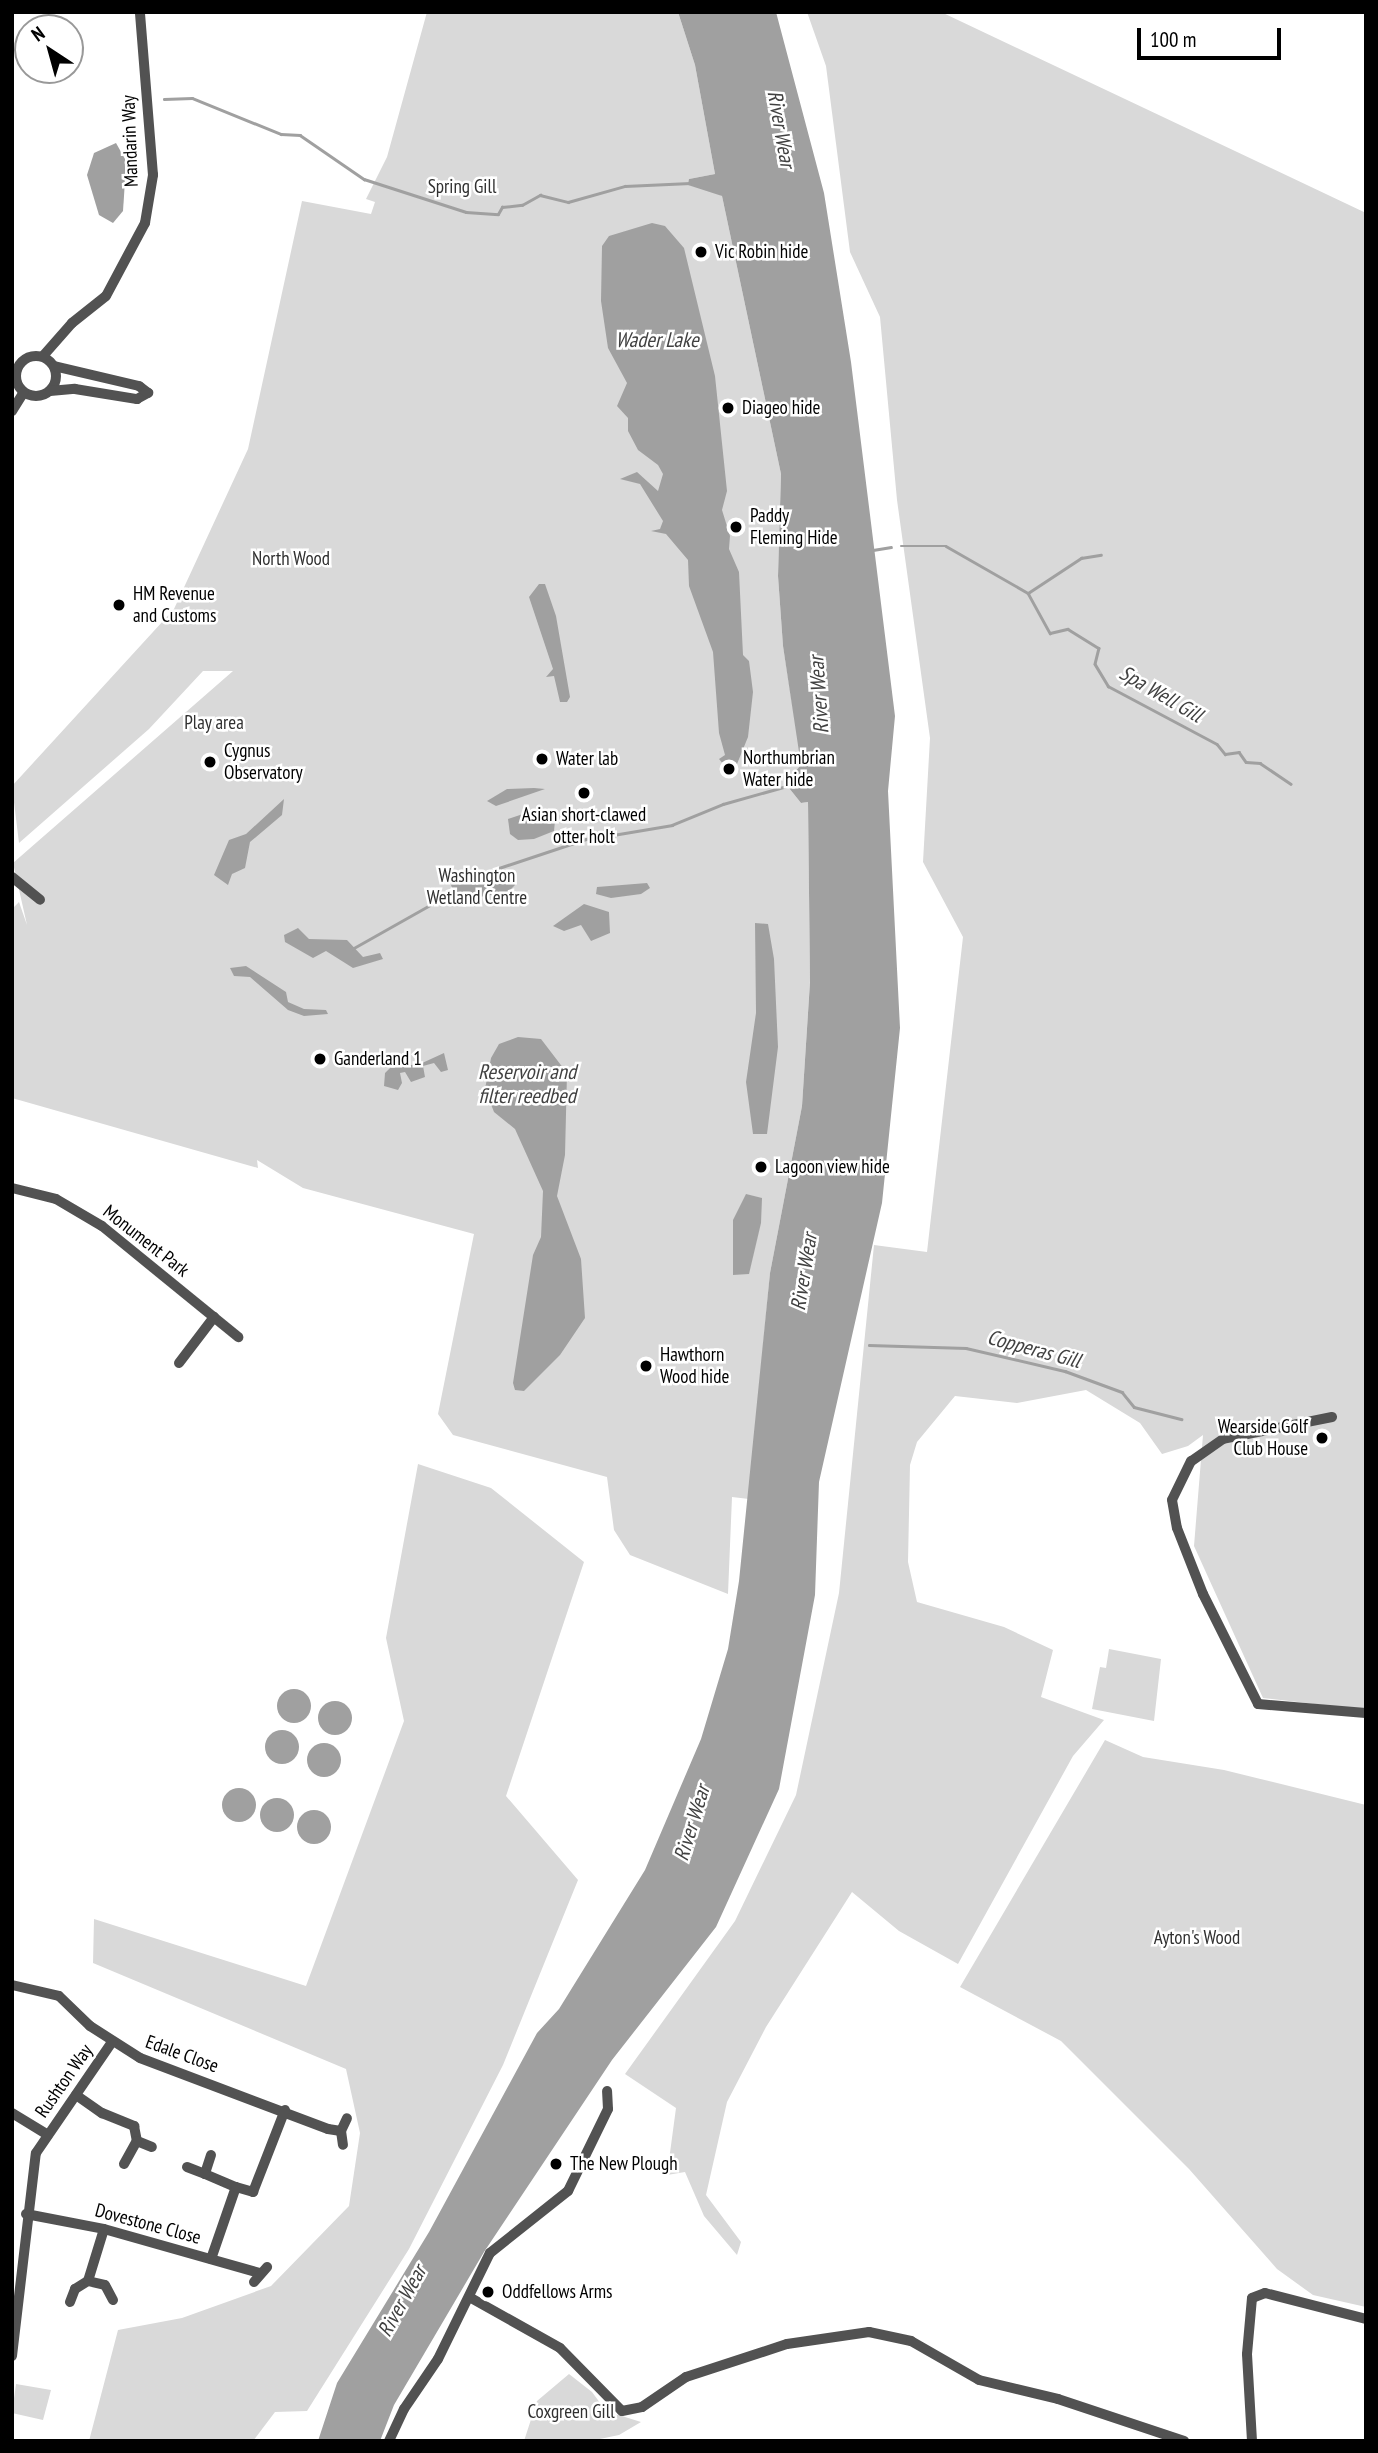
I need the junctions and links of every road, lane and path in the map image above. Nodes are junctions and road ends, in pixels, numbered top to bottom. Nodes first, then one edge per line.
1 (140, 12) edge
2 (43, 356) junction
3 (54, 366) junction
4 (50, 391) junction
5 (24, 392) junction
6 (12, 411) edge
7 (12, 877) edge
8 (40, 900) dead end
9 (12, 1188) edge
10 (214, 1317) junction
11 (237, 1337) dead end
12 (179, 1363) dead end
13 (1332, 1417) dead end
14 (1366, 1713) edge
15 (12, 1985) edge
16 (112, 2042) junction
17 (607, 2091) dead end
18 (76, 2095) junction
19 (285, 2110) junction
20 (12, 2113) edge
21 (347, 2118) dead end
22 (341, 2131) junction
23 (48, 2135) junction
24 (136, 2141) junction
25 (343, 2145) dead end
26 (152, 2147) dead end
27 (211, 2155) dead end
28 (124, 2164) dead end
29 (187, 2166) dead end
30 (205, 2174) junction
31 (236, 2187) junction
32 (26, 2214) junction
33 (104, 2228) junction
34 (211, 2259) junction
35 (260, 2274) dead end
36 (88, 2281) junction
37 (471, 2298) junction
38 (113, 2301) dead end
39 (71, 2302) dead end
40 (1366, 2319) edge
41 (13, 2351) edge
42 (389, 2441) edge
43 (1184, 2441) edge
44 (1252, 2441) edge

1 - 2 street, Mandarin Way
2 - 3 street
2 - 5 street
3 - 4 street
3 - 4 street
4 - 5 street
5 - 6 street
7 - 8 street
9 - 10 street, Monument Park
10 - 11 street, Monument Park
10 - 12 street
13 - 14 street
15 - 16 street, Edale Close
16 - 18 street, Rushton Way
16 - 19 street, Edale Close
17 - 37 street
18 - 23 street, Rushton Way
18 - 24 street
19 - 22 street, Edale Close
19 - 31 street
20 - 23 street
21 - 22 street
22 - 25 street
23 - 32 street, Rushton Way
24 - 26 street
24 - 28 street
27 - 30 street
29 - 30 street
30 - 31 street
31 - 34 street
32 - 33 street, Dovestone Close
32 - 41 street, Rushton Way
33 - 34 street, Dovestone Close
33 - 36 street
34 - 35 street, Dovestone Close
36 - 38 street
36 - 39 street
37 - 42 street
37 - 43 street
40 - 44 street

